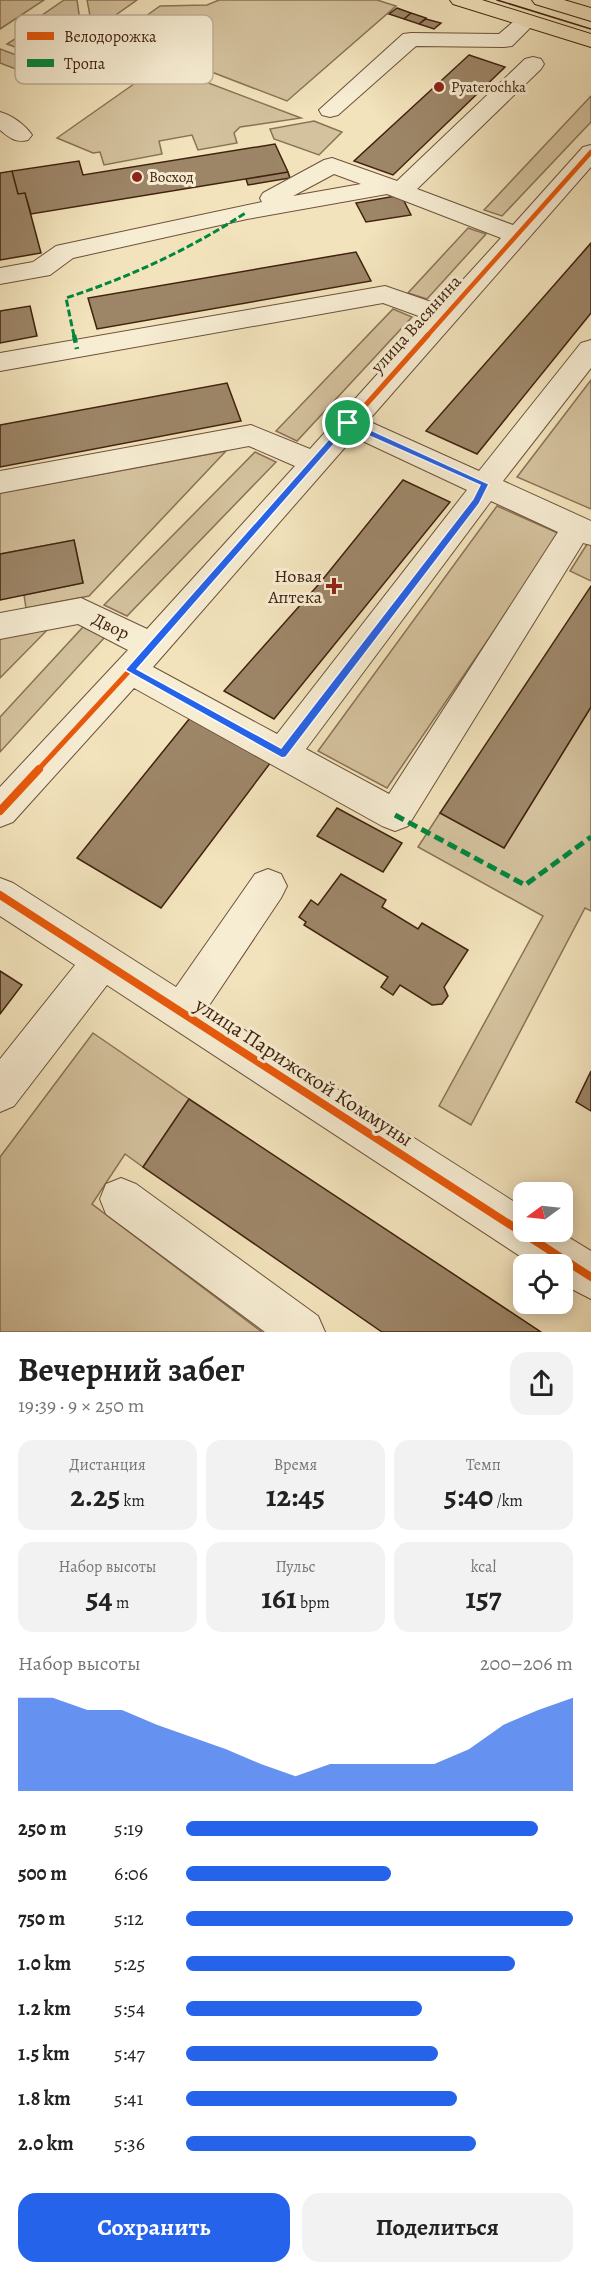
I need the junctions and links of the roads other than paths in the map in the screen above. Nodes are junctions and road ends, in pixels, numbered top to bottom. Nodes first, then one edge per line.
1 (460, 0) edge
2 (542, 0) edge
3 (591, 15) edge
4 (526, 21) junction
5 (591, 41) edge
6 (533, 64) dead end
7 (330, 110) dead end
8 (0, 119) edge
9 (20, 135) dead end
10 (591, 152) edge
11 (393, 189) junction
12 (321, 198) junction
13 (247, 212) junction
14 (331, 221) dead end
15 (517, 235) junction
16 (0, 276) edge
17 (444, 316) junction
18 (591, 349) edge
19 (0, 362) edge
20 (348, 423) junction
21 (314, 462) junction
22 (0, 482) edge
23 (485, 484) junction
24 (584, 531) edge
25 (0, 626) edge
26 (140, 658) junction
27 (282, 754) junction
28 (0, 811) edge
29 (268, 886) dead end
30 (0, 895) edge
31 (102, 961) junction
32 (182, 1012) junction
33 (0, 1092) edge
34 (122, 1199) dead end
35 (591, 1277) edge
36 (302, 1332) edge

1 - 4 highway
2 - 3 highway
4 - 5 highway
4 - 7 street
6 - 11 street
8 - 9 street
10 - 15 street, улица Васянина
11 - 12 street
11 - 13 street
11 - 15 street
12 - 13 street
12 - 14 street
13 - 16 street
15 - 17 street, улица Васянина
17 - 19 street
17 - 20 street, улица Васянина
18 - 23 street
20 - 21 street, улица Васянина
20 - 23 street
21 - 22 street
21 - 26 street, улица Васянина
23 - 24 street
23 - 27 street
24 - 27 street, Двор
25 - 26 street, Двор
26 - 27 street, Двор
26 - 28 street, улица Васянина
29 - 32 street
30 - 31 street, улица Парижской Коммуны
31 - 32 street, улица Парижской Коммуны
31 - 33 street
32 - 35 street, улица Парижской Коммуны
34 - 36 street

